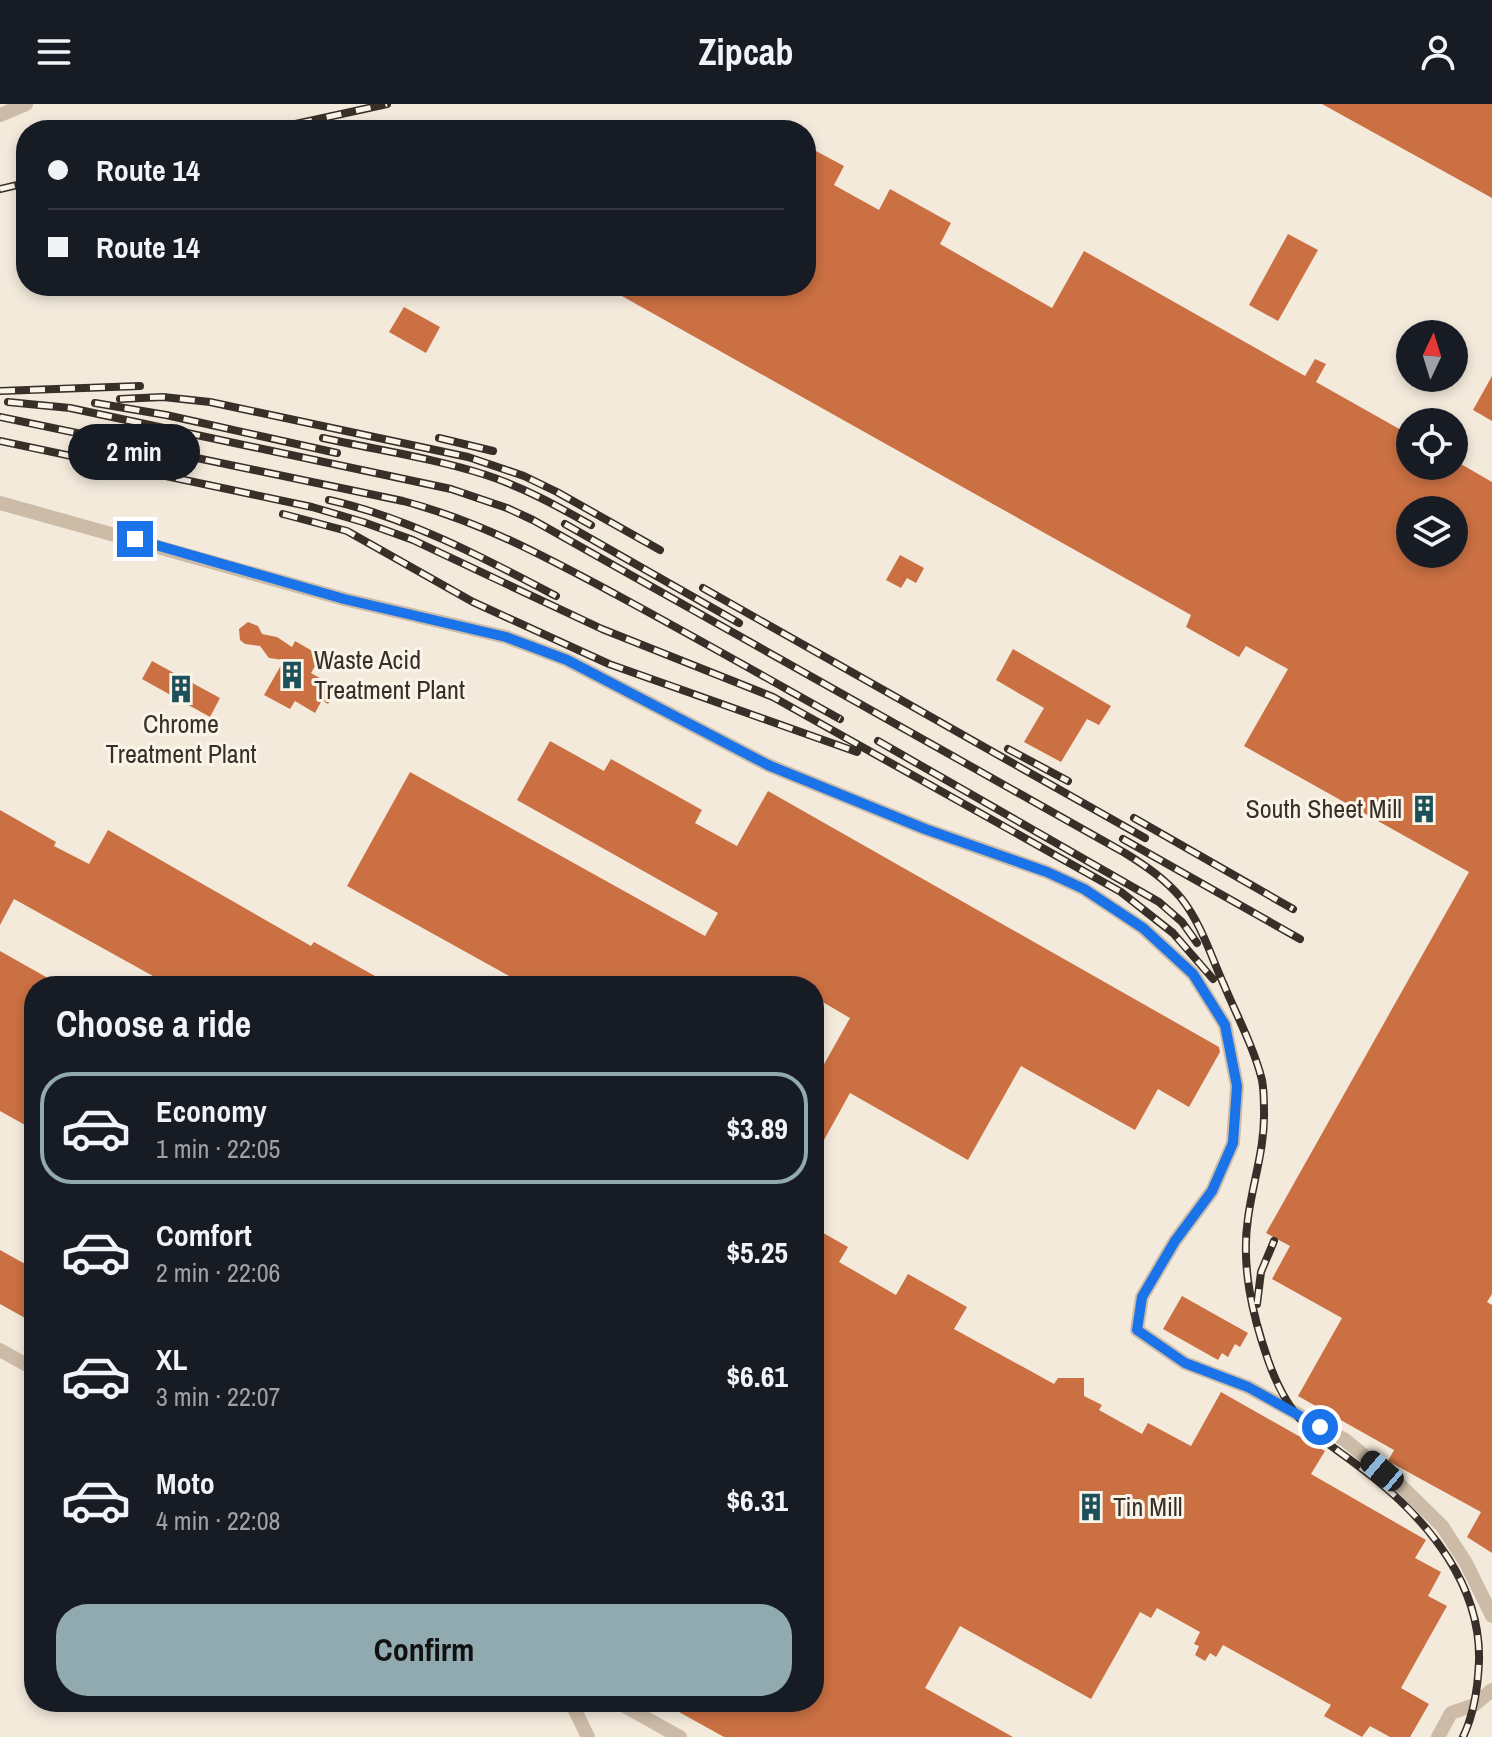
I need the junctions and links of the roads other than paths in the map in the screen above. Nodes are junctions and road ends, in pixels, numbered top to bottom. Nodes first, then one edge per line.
1 (26, 104) edge
2 (0, 115) edge
3 (0, 503) edge
4 (0, 1350) edge
5 (24, 1363) edge
6 (1492, 1616) edge
7 (1492, 1690) edge
8 (576, 1712) edge
9 (635, 1712) edge
10 (588, 1737) edge
11 (680, 1737) edge
12 (1438, 1737) edge

1 - 2 street
3 - 6 street
4 - 5 street
7 - 12 street
8 - 10 street
9 - 11 street

